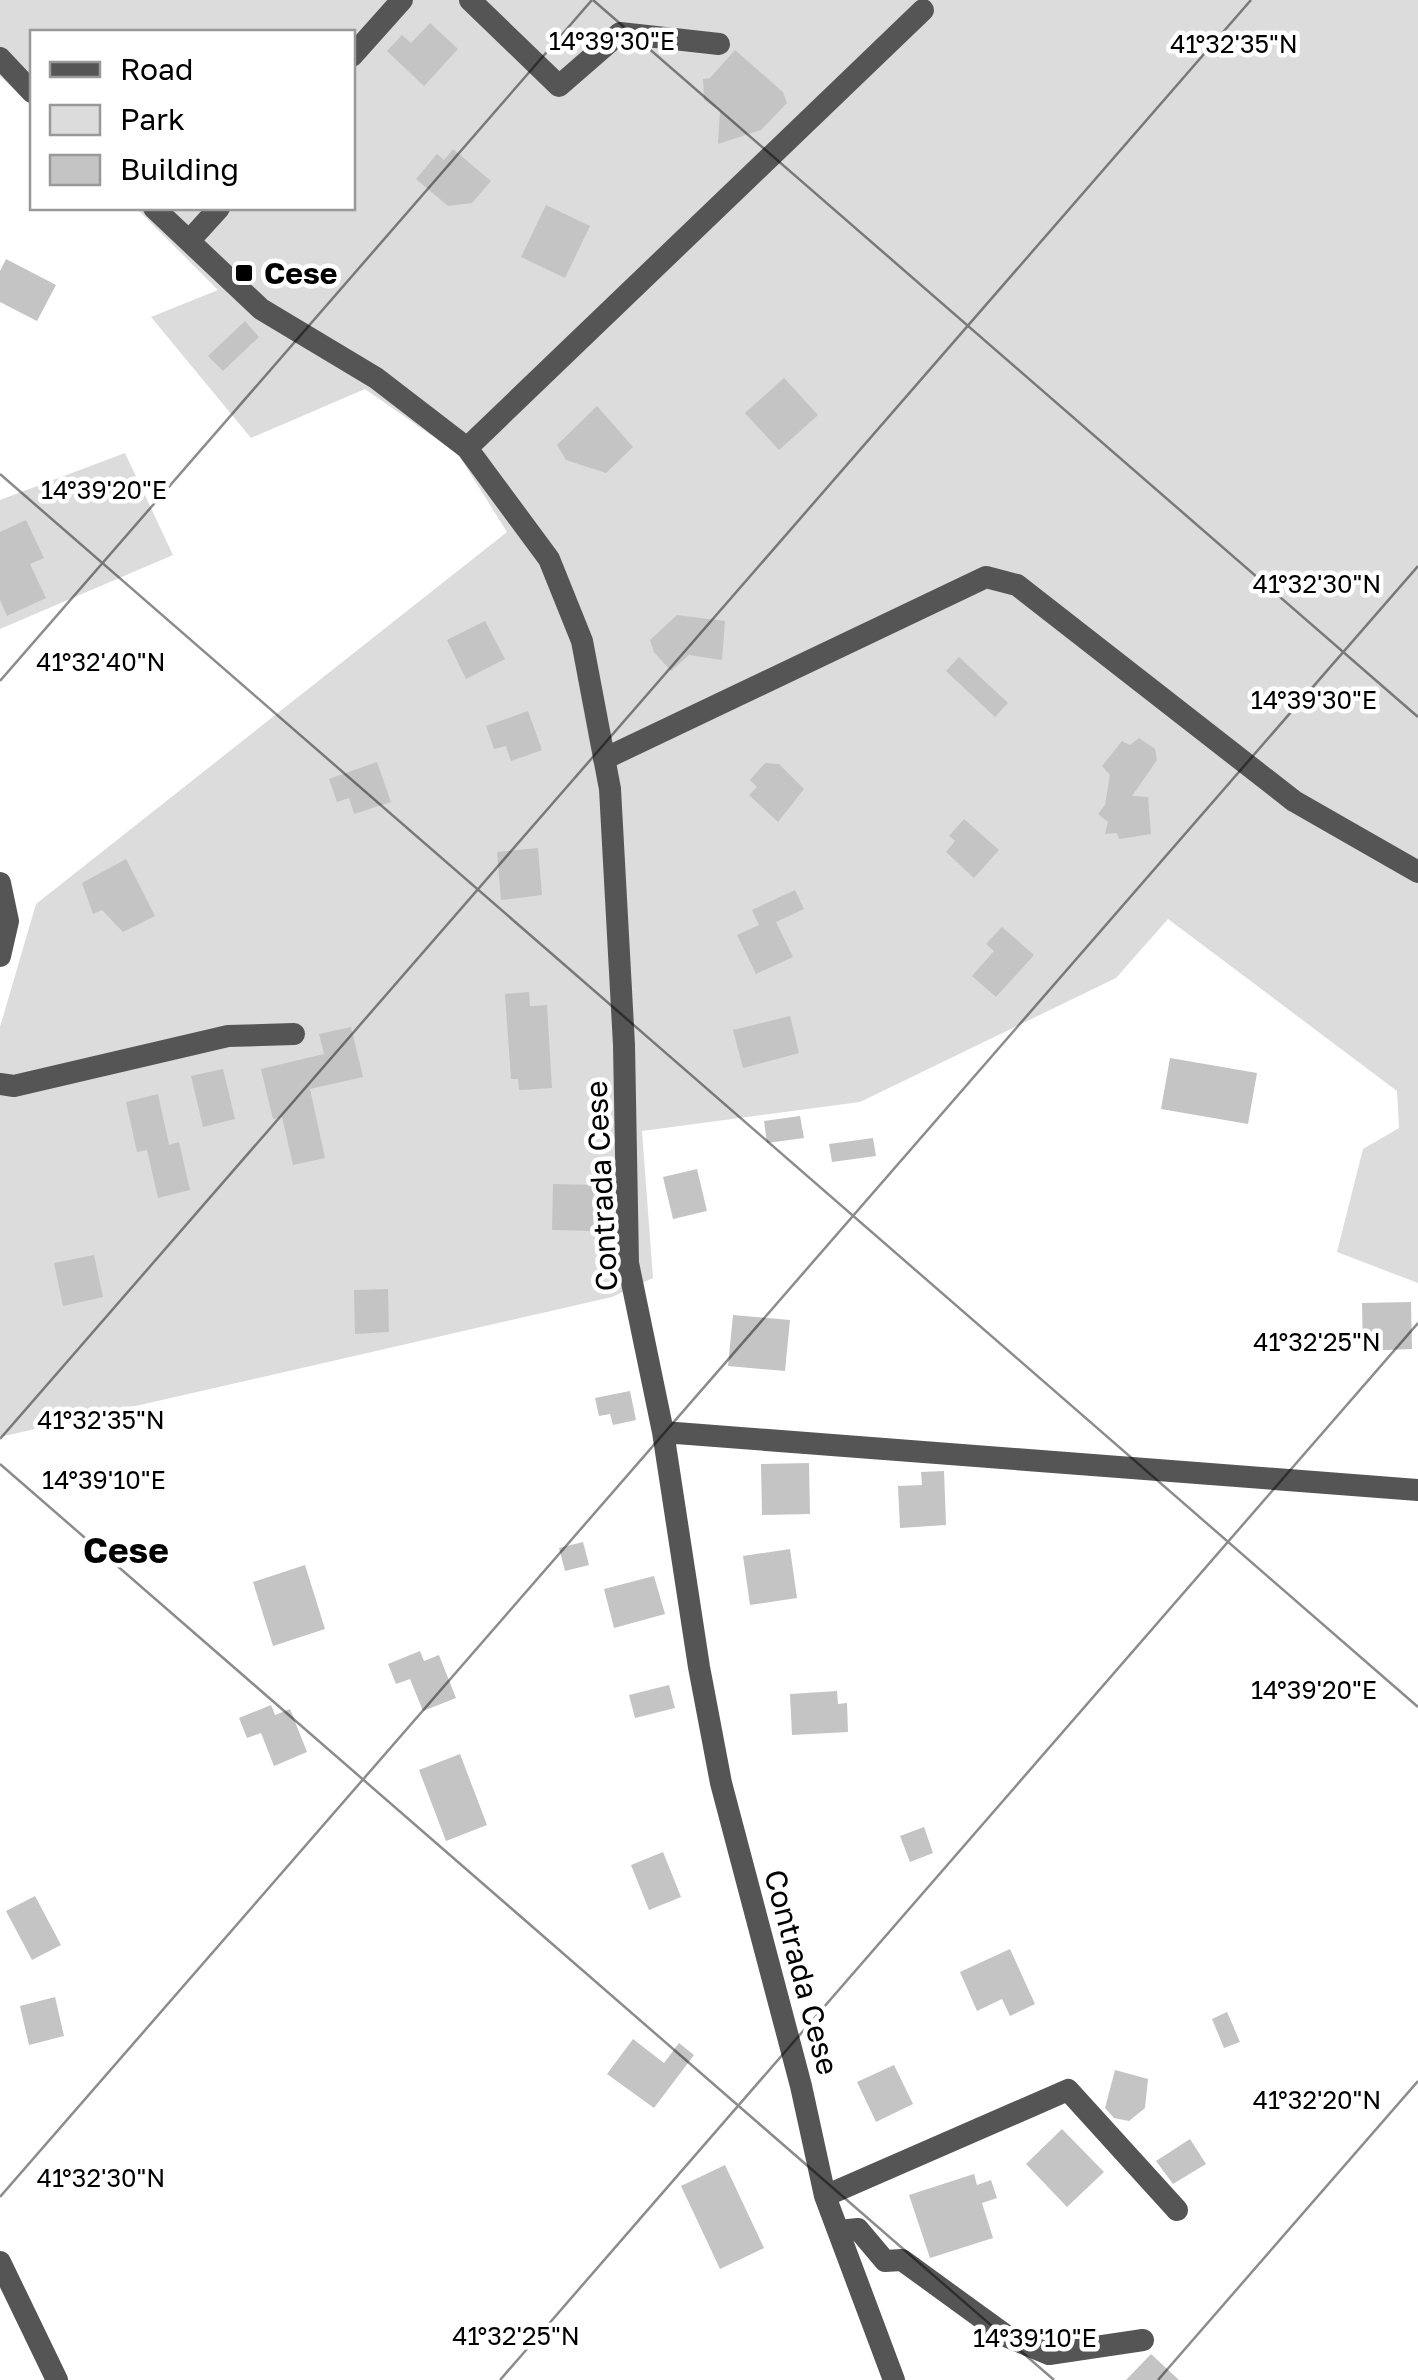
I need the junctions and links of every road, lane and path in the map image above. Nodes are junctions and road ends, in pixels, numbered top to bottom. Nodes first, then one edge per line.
1 (402, 0) edge
2 (470, 0) edge
3 (922, 10) dead end
4 (719, 44) dead end
5 (355, 53) edge
6 (0, 58) edge
7 (30, 90) edge
8 (156, 210) edge
9 (217, 210) edge
10 (190, 241) junction
11 (467, 448) junction
12 (604, 760) junction
13 (1418, 872) edge
14 (0, 883) edge
15 (0, 956) edge
16 (294, 1034) dead end
17 (0, 1084) edge
18 (663, 1432) junction
19 (1418, 1490) edge
20 (825, 2196) junction
21 (1177, 2210) dead end
22 (839, 2231) junction
23 (0, 2262) edge
24 (1143, 2340) dead end
25 (57, 2380) edge
26 (894, 2380) edge

1 - 5 street
2 - 4 street
3 - 11 street
6 - 7 street
8 - 10 street, Contrada Cese
9 - 10 street
10 - 11 street, Contrada Cese
11 - 12 street, Contrada Cese
12 - 13 street
12 - 18 street, Contrada Cese
14 - 15 street
16 - 17 street
18 - 19 street
18 - 20 street, Contrada Cese
20 - 21 street
20 - 22 street, Contrada Cese
22 - 24 street
22 - 26 street, Contrada Cese
23 - 25 street

